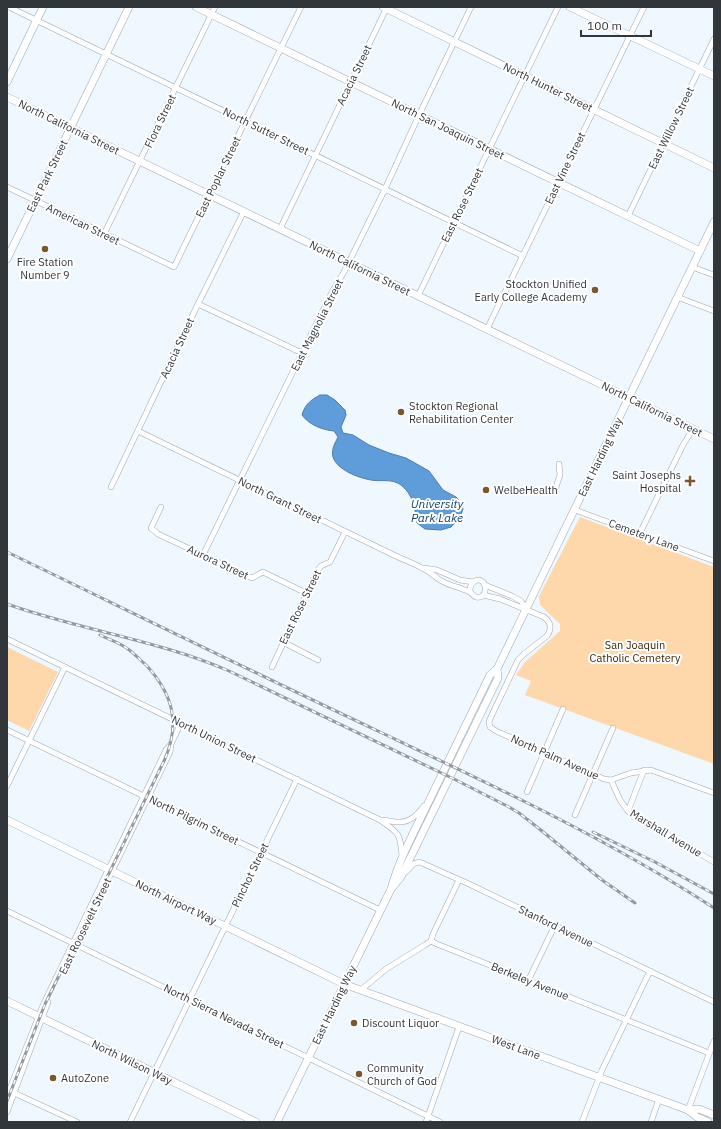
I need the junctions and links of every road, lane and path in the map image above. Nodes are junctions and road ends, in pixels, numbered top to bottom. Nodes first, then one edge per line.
1 (9, 7) edge
2 (44, 7) edge
3 (129, 7) edge
4 (196, 7) edge
5 (215, 7) edge
6 (301, 7) edge
7 (471, 7) edge
8 (558, 7) edge
9 (570, 7) edge
10 (644, 7) edge
11 (385, 8) edge
12 (211, 15) junction
13 (37, 21) junction
14 (630, 36) junction
15 (714, 39) edge
16 (454, 42) junction
17 (281, 48) junction
18 (106, 54) junction
19 (700, 69) junction
20 (525, 76) junction
21 (714, 76) edge
22 (7, 82) edge
23 (351, 82) junction
24 (176, 88) junction
25 (7, 97) edge
26 (594, 109) junction
27 (418, 115) junction
28 (245, 122) junction
29 (71, 128) junction
30 (664, 143) junction
31 (489, 149) junction
32 (315, 156) junction
33 (140, 161) junction
34 (714, 168) edge
35 (558, 183) junction
36 (7, 187) edge
37 (385, 189) junction
38 (210, 195) junction
39 (35, 201) junction
40 (244, 211) junction
41 (628, 216) junction
42 (453, 222) junction
43 (714, 222) edge
44 (280, 229) junction
45 (104, 234) junction
46 (700, 251) junction
47 (523, 256) junction
48 (7, 259) edge
49 (159, 261) joint
50 (349, 262) junction
51 (692, 267) junction
52 (714, 275) edge
53 (418, 296) junction
54 (677, 297) junction
55 (198, 304) junction
56 (714, 311) edge
57 (487, 329) junction
58 (302, 353) junction
59 (629, 398) junction
60 (693, 429) junction
61 (138, 431) junction
62 (714, 439) edge
63 (559, 464) dead end
64 (239, 481) junction
65 (111, 486) dead end
66 (556, 487) dead end
67 (161, 507) dead end
68 (575, 510) junction
69 (345, 532) junction
70 (640, 534) junction
71 (203, 555) junction
72 (714, 561) edge
73 (423, 568) junction
74 (473, 582) junction
75 (485, 585) junction
76 (470, 592) junction
77 (306, 593) junction
78 (483, 595) junction
79 (527, 610) junction
80 (7, 639) edge
81 (284, 642) junction
82 (318, 660) dead end
83 (65, 667) junction
84 (272, 667) dead end
85 (497, 669) junction
86 (563, 709) dead end
87 (181, 723) junction
88 (613, 728) dead end
89 (7, 730) edge
90 (30, 741) junction
91 (544, 752) junction
92 (644, 770) junction
93 (593, 774) junction
94 (297, 779) junction
95 (611, 780) junction
96 (7, 786) edge
97 (527, 792) dead end
98 (714, 793) edge
99 (146, 797) junction
100 (431, 798) junction
101 (628, 811) junction
102 (575, 815) dead end
103 (7, 820) edge
104 (380, 820) junction
105 (261, 853) junction
106 (402, 856) junction
107 (714, 862) edge
108 (110, 870) junction
109 (401, 877) junction
110 (459, 880) junction
111 (391, 889) junction
112 (380, 910) junction
113 (7, 911) edge
114 (555, 925) junction
115 (225, 926) junction
116 (431, 941) junction
117 (75, 943) junction
118 (650, 971) junction
119 (528, 981) junction
120 (344, 984) junction
121 (361, 990) junction
122 (190, 999) junction
123 (7, 1001) edge
124 (714, 1002) edge
125 (40, 1018) junction
126 (626, 1020) junction
127 (459, 1027) junction
128 (714, 1040) edge
129 (709, 1053) junction
130 (308, 1057) junction
131 (154, 1073) junction
132 (599, 1077) junction
133 (12, 1092) junction
134 (7, 1096) edge
135 (659, 1099) junction
136 (688, 1110) junction
137 (7, 1112) edge
138 (714, 1115) edge
139 (428, 1116) junction
140 (77, 1122) edge
141 (130, 1122) edge
142 (256, 1122) edge
143 (277, 1122) edge
144 (426, 1122) edge
145 (440, 1122) edge
146 (582, 1122) edge
147 (651, 1122) edge
148 (708, 1122) edge

1 - 13 street, North Sutter Street
2 - 13 street
3 - 18 street, East Park Street
4 - 12 street, North San Joaquin Street
5 - 12 street, Flora Street
6 - 17 street, East Poplar Street
7 - 16 street, East Magnolia Street
8 - 20 street, East Rose Street
9 - 14 street
10 - 14 street, East Vine Street
11 - 16 street, North Hunter Street
11 - 23 street, Acacia Street
12 - 17 street, North San Joaquin Street
12 - 24 street, Flora Street
13 - 18 street, North Sutter Street
13 - 22 street
14 - 19 street
14 - 26 street, East Vine Street
15 - 19 street, East Willow Street
16 - 20 street, North Hunter Street
16 - 27 street, East Magnolia Street
17 - 23 street, North San Joaquin Street
17 - 28 street, East Poplar Street
18 - 24 street, North Sutter Street
18 - 29 street, East Park Street
19 - 21 street
19 - 30 street, East Willow Street
20 - 26 street, North Hunter Street
20 - 31 street, East Rose Street
23 - 27 street, North San Joaquin Street
23 - 32 street, Acacia Street
24 - 28 street, North Sutter Street
24 - 33 street, Flora Street
25 - 29 street, North California Street
26 - 30 street, North Hunter Street
26 - 35 street, East Vine Street
27 - 31 street, North San Joaquin Street
27 - 37 street, East Magnolia Street
28 - 32 street, North Sutter Street
28 - 38 street, East Poplar Street
29 - 33 street, North California Street
29 - 39 street, East Park Street
30 - 34 street, North Hunter Street
30 - 41 street, East Willow Street
31 - 35 street, North San Joaquin Street
31 - 42 street, East Rose Street
32 - 37 street, North Sutter Street
32 - 44 street, Acacia Street
33 - 38 street, North California Street
33 - 45 street, Flora Street
35 - 41 street, North San Joaquin Street
35 - 47 street, East Vine Street
36 - 39 street, American Street
37 - 42 street, North Sutter Street
37 - 50 street, East Magnolia Street
38 - 40 street, North California Street
38 - 49 street, East Poplar Street
39 - 45 street, American Street
39 - 48 street, East Park Street
40 - 44 street, North California Street
40 - 55 street, Acacia Street
41 - 46 street, North San Joaquin Street
42 - 47 street, North Sutter Street
42 - 53 street, East Rose Street
43 - 46 street, East Harding Way
44 - 50 street, North California Street
45 - 49 street, American Street
46 - 51 street, East Harding Way
47 - 57 street, East Vine Street
50 - 53 street, North California Street
50 - 58 street, East Magnolia Street
51 - 52 street
51 - 54 street, East Harding Way
53 - 57 street, North California Street
54 - 56 street
54 - 59 street, East Harding Way
55 - 58 street
55 - 61 street, Acacia Street
57 - 59 street, North California Street
58 - 64 street, East Magnolia Street
59 - 60 street, North California Street
59 - 68 street, East Harding Way
60 - 62 street, North California Street
60 - 70 street
61 - 64 street, North Grant Street
61 - 65 street, Acacia Street
63 - 66 street
64 - 69 street, North Grant Street
64 - 71 street, East Magnolia Street
67 - 71 street, Aurora Street
68 - 70 street, Cemetery Lane
68 - 79 street, East Harding Way
69 - 73 street, North Grant Street
69 - 77 street, East Rose Street
70 - 72 street, Cemetery Lane
71 - 77 street, Aurora Street
73 - 74 street, North Grant Street
73 - 76 street, North Grant Street
74 - 75 street, North Grant Street
74 - 76 street
75 - 78 street
75 - 79 street, North Grant Street
76 - 78 street, North Grant Street
77 - 81 street, East Rose Street
78 - 79 street, North Grant Street
79 - 85 street, East Harding Way
79 - 91 street, North Palm Avenue
80 - 83 street, North Union Street
81 - 82 street
81 - 84 street, East Rose Street
83 - 87 street, North Union Street
83 - 90 street
85 - 100 street, East Harding Way
85 - 109 street, East Harding Way
86 - 91 street
87 - 94 street, North Union Street
87 - 99 street, East Roosevelt Street
88 - 93 street
89 - 90 street, North Pilgrim Street
90 - 96 street
90 - 99 street, North Pilgrim Street
91 - 93 street, North Palm Avenue
91 - 97 street
92 - 95 street, North Palm Avenue
92 - 98 street, North Palm Avenue
92 - 101 street
93 - 95 street, North Palm Avenue
93 - 102 street
94 - 104 street, North Union Street
94 - 105 street, Pinchot Street
95 - 101 street, Marshall Avenue
99 - 105 street, North Pilgrim Street
99 - 108 street, East Roosevelt Street
100 - 104 street
100 - 106 street, East Harding Way
101 - 107 street, Marshall Avenue
103 - 108 street, North Airport Way
104 - 106 street, North Union Street
105 - 112 street, North Pilgrim Street
105 - 115 street, Pinchot Street
106 - 111 street, East Harding Way
108 - 115 street, North Airport Way
108 - 117 street, East Roosevelt Street
109 - 110 street, Stanford Avenue
109 - 111 street, East Harding Way
110 - 114 street, Stanford Avenue
110 - 116 street
111 - 112 street, East Harding Way
112 - 120 street, East Harding Way
113 - 117 street, North Sierra Nevada Street
114 - 118 street, Stanford Avenue
114 - 119 street
115 - 120 street, North Airport Way
115 - 122 street, Pinchot Street
116 - 119 street, Berkeley Avenue
116 - 121 street
117 - 122 street, North Sierra Nevada Street
117 - 125 street, East Roosevelt Street
118 - 124 street, Stanford Avenue
118 - 126 street
119 - 126 street, Berkeley Avenue
120 - 121 street, West Lane
120 - 130 street, East Harding Way
121 - 127 street, West Lane
122 - 130 street, North Sierra Nevada Street
122 - 131 street, Pinchot Street
123 - 125 street, North Wilson Way
125 - 131 street, North Wilson Way
125 - 133 street, East Roosevelt Street
126 - 129 street, Berkeley Avenue
126 - 132 street
127 - 132 street, West Lane
127 - 139 street
128 - 129 street
129 - 136 street
130 - 139 street, North Sierra Nevada Street
130 - 143 street, East Harding Way
131 - 141 street, Pinchot Street
131 - 142 street, North Wilson Way
132 - 135 street, West Lane
132 - 146 street
133 - 134 street, East Roosevelt Street
133 - 137 street, East Roosevelt Street
133 - 140 street
135 - 136 street, West Lane
135 - 147 street
136 - 138 street, West Lane
136 - 148 street, West Lane
139 - 144 street
139 - 145 street, North Sierra Nevada Street

